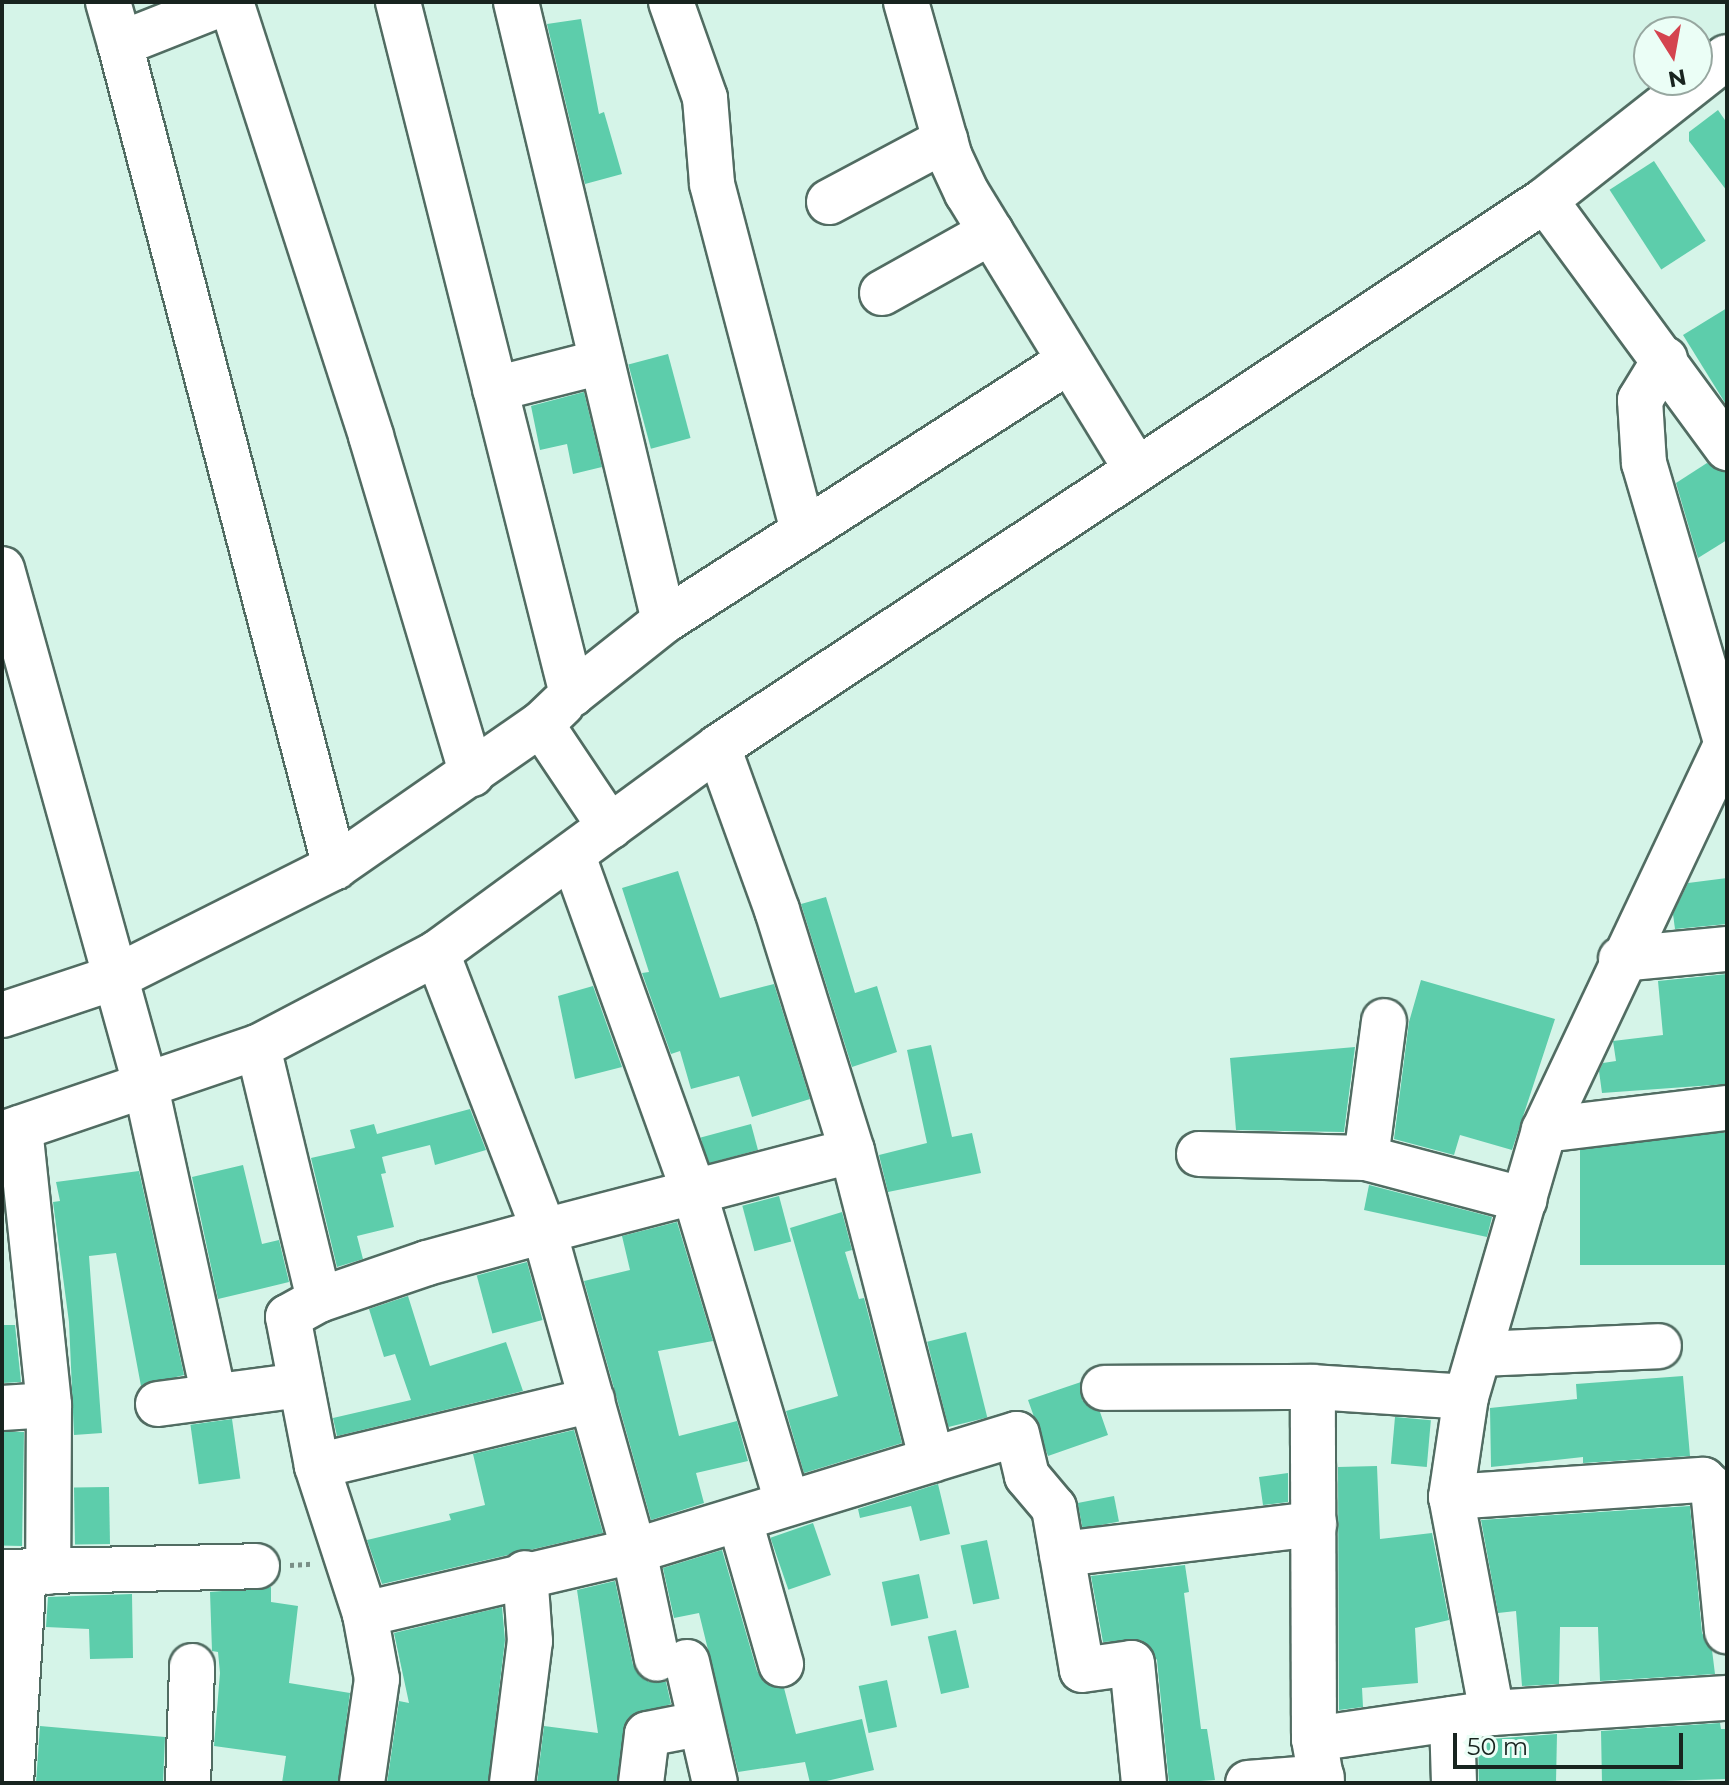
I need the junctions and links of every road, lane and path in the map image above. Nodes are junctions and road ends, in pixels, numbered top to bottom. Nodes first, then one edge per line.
1 (108, 2) edge
2 (228, 2) edge
3 (398, 2) edge
4 (516, 2) edge
5 (671, 2) edge
6 (906, 2) edge
7 (120, 44) junction
8 (1727, 57) edge
9 (945, 140) junction
10 (1545, 200) junction
11 (829, 202) dead end
12 (991, 232) junction
13 (882, 293) dead end
14 (1665, 359) junction
15 (601, 362) junction
16 (1076, 369) junction
17 (495, 389) junction
18 (1727, 448) edge
19 (1136, 469) junction
20 (803, 531) junction
21 (2, 569) edge
22 (664, 621) junction
23 (572, 694) junction
24 (547, 735) junction
25 (1726, 742) edge
26 (718, 747) junction
27 (472, 774) junction
28 (610, 827) junction
29 (573, 856) junction
30 (335, 867) junction
31 (1727, 949) edge
32 (437, 953) junction
33 (1621, 959) junction
34 (117, 987) junction
35 (2, 1015) edge
36 (1384, 1021) dead end
37 (258, 1047) junction
38 (146, 1087) junction
39 (1727, 1108) edge
40 (1544, 1130) junction
41 (11, 1131) edge
42 (852, 1151) junction
43 (1199, 1154) dead end
44 (1366, 1158) junction
45 (695, 1195) junction
46 (1525, 1200) junction
47 (544, 1231) junction
48 (319, 1300) junction
49 (1659, 1346) dead end
50 (1479, 1354) junction
51 (301, 1385) junction
52 (1313, 1387) junction
53 (1104, 1388) dead end
54 (214, 1395) junction
55 (1466, 1397) junction
56 (592, 1400) junction
57 (158, 1404) dead end
58 (49, 1405) junction
59 (2, 1408) edge
60 (932, 1460) junction
61 (317, 1466) junction
62 (1451, 1497) junction
63 (787, 1502) junction
64 (740, 1521) junction
65 (1314, 1524) junction
66 (634, 1551) junction
67 (1062, 1554) junction
68 (349, 1563) junction
69 (257, 1566) joint
70 (24, 1572) edge
71 (525, 1573) junction
72 (365, 1614) junction
73 (1727, 1631) edge
74 (781, 1664) dead end
75 (192, 1666) dead end
76 (1727, 1698) edge
77 (1472, 1716) junction
78 (699, 1724) junction
79 (1319, 1766) edge
80 (11, 1783) edge
81 (188, 1783) edge
82 (362, 1783) edge
83 (512, 1783) edge
84 (641, 1783) edge
85 (715, 1783) edge
86 (1144, 1783) edge
87 (1248, 1783) edge
88 (1454, 1783) edge

1 - 7 street
2 - 7 street
2 - 27 street
3 - 17 street
4 - 15 street
5 - 20 street
6 - 9 street
7 - 30 street
8 - 10 street
9 - 11 street
9 - 12 street
10 - 14 street
10 - 19 street
12 - 13 street
12 - 16 street
14 - 18 street
14 - 25 street
15 - 17 street
15 - 22 street
16 - 19 street
16 - 20 street
17 - 23 street
19 - 26 street
20 - 22 street
21 - 34 street
22 - 23 street
23 - 24 street
24 - 27 street
24 - 28 street
25 - 33 street
26 - 28 street
26 - 42 street
27 - 30 street
28 - 29 street
29 - 32 street
29 - 45 street
30 - 34 street
31 - 33 street
32 - 37 street
32 - 47 street
33 - 40 street
34 - 35 street
34 - 38 street
36 - 44 street
37 - 38 street
37 - 48 street
38 - 41 street
38 - 54 street
39 - 40 street
40 - 46 street
41 - 58 street
42 - 45 street
42 - 60 street
43 - 44 street
44 - 46 street
45 - 47 street
45 - 63 street
46 - 50 street
47 - 48 street
47 - 56 street
48 - 51 street
49 - 50 street
50 - 55 street
51 - 54 street
51 - 61 street
52 - 53 street
52 - 55 street
52 - 65 street
54 - 57 street
55 - 62 street
56 - 61 street
56 - 66 street
58 - 59 street
58 - 70 street
60 - 63 street
60 - 67 street
61 - 68 street
62 - 73 street
62 - 77 street
63 - 64 street
64 - 66 street
64 - 74 street
65 - 67 street
65 - 79 street
66 - 71 street
66 - 78 street
67 - 86 street
68 - 69 path
68 - 72 street
69 - 70 street
70 - 80 street
71 - 72 street
71 - 83 street
72 - 82 street
75 - 81 street
76 - 77 street
77 - 79 street
77 - 88 street
78 - 84 street
78 - 85 street
79 - 87 street

